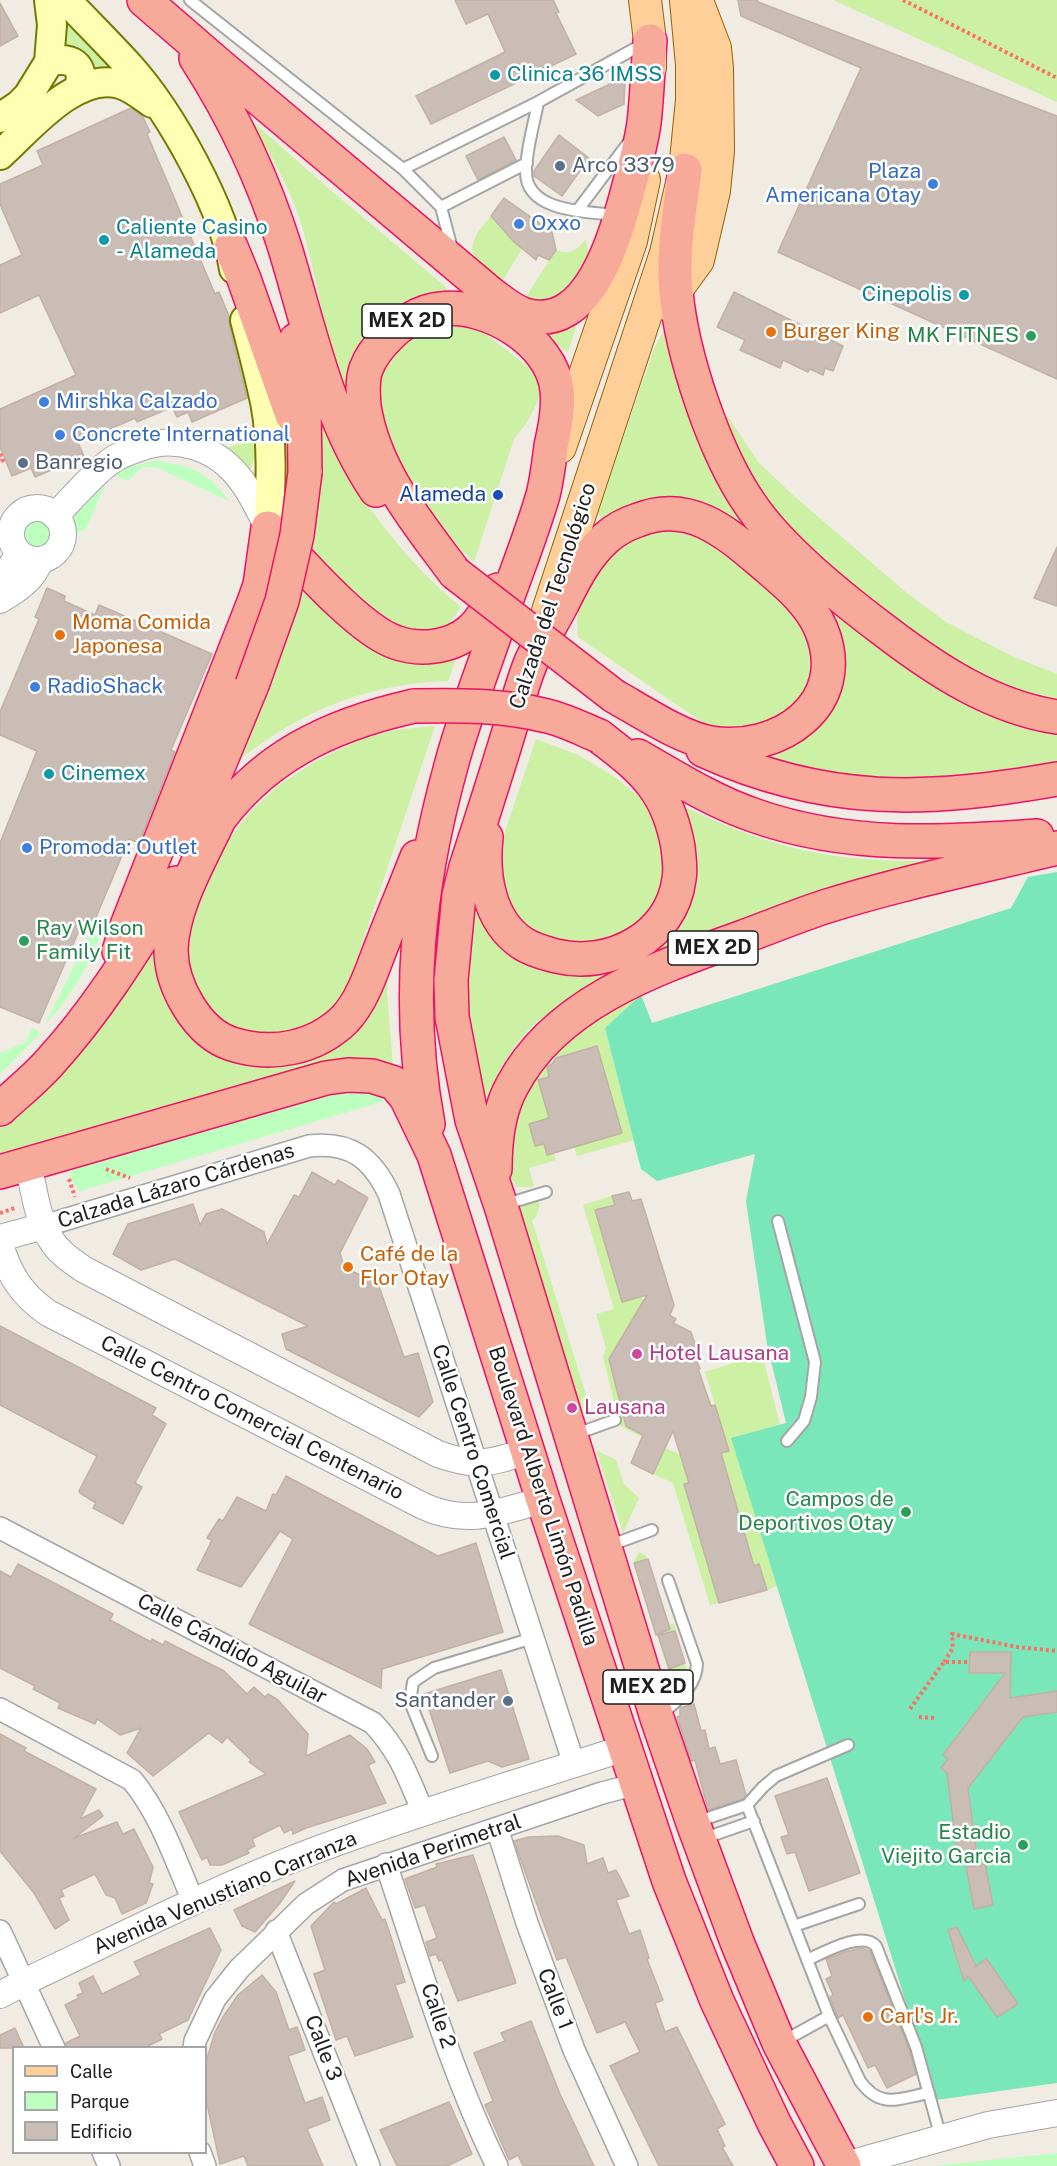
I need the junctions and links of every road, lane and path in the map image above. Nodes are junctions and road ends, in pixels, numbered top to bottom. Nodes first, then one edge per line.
1 (49, 0) edge
2 (66, 0) edge
3 (144, 0) edge
4 (167, 0) edge
5 (190, 0) edge
6 (645, 0) edge
7 (686, 0) edge
8 (697, 0) edge
9 (903, 0) edge
10 (189, 39) junction
11 (650, 41) junction
12 (49, 62) junction
13 (1057, 78) edge
14 (212, 82) junction
15 (79, 88) junction
16 (538, 102) junction
17 (163, 111) junction
18 (0, 118) edge
19 (644, 122) junction
20 (0, 155) edge
21 (250, 156) junction
22 (527, 163) junction
23 (403, 169) junction
24 (685, 170) junction
25 (441, 207) junction
26 (577, 211) junction
27 (621, 215) junction
28 (231, 247) junction
29 (698, 260) junction
30 (456, 264) junction
31 (676, 291) junction
32 (624, 377) junction
33 (706, 413) junction
34 (0, 454) edge
35 (0, 462) edge
36 (305, 472) junction
37 (544, 492) junction
38 (6, 512) edge
39 (55, 516) junction
40 (268, 528) junction
41 (528, 536) junction
42 (24, 551) junction
43 (456, 573) junction
44 (0, 579) edge
45 (0, 600) edge
46 (531, 663) junction
47 (614, 696) junction
48 (1057, 717) edge
49 (599, 736) junction
50 (507, 738) junction
51 (451, 766) junction
52 (1057, 779) edge
53 (221, 815) junction
54 (1057, 834) edge
55 (1057, 848) edge
56 (152, 922) junction
57 (106, 993) junction
58 (14, 1091) edge
59 (0, 1109) edge
60 (353, 1151) joint
61 (434, 1155) junction
62 (14, 1168) edge
63 (104, 1168) dead end
64 (77, 1174) dead end
65 (130, 1178) dead end
66 (546, 1192) dead end
67 (498, 1199) junction
68 (0, 1213) edge
69 (41, 1214) junction
70 (778, 1221) dead end
71 (0, 1238) edge
72 (0, 1244) edge
73 (615, 1420) dead end
74 (571, 1436) junction
75 (787, 1441) dead end
76 (528, 1451) junction
77 (478, 1464) junction
78 (543, 1500) junction
79 (493, 1514) junction
80 (0, 1528) edge
81 (652, 1530) dead end
82 (605, 1547) junction
83 (668, 1580) dead end
84 (533, 1638) junction
85 (1057, 1651) edge
86 (945, 1662) junction
87 (969, 1662) dead end
88 (0, 1709) edge
89 (910, 1709) dead end
90 (919, 1717) dead end
91 (657, 1718) junction
92 (934, 1718) dead end
93 (848, 1745) dead end
94 (625, 1748) junction
95 (432, 1756) dead end
96 (574, 1764) junction
97 (637, 1784) junction
98 (747, 1805) junction
99 (423, 1812) junction
100 (754, 1821) junction
101 (497, 1828) junction
102 (696, 1832) junction
103 (386, 1864) junction
104 (194, 1903) junction
105 (859, 1904) dead end
106 (794, 1926) junction
107 (0, 1931) edge
108 (276, 1931) junction
109 (807, 1960) junction
110 (24, 1982) junction
111 (0, 1995) edge
112 (829, 2016) junction
113 (779, 2043) junction
114 (53, 2046) edge
115 (194, 2046) edge
116 (929, 2092) junction
117 (1057, 2113) edge
118 (941, 2138) junction
119 (882, 2159) edge
120 (369, 2166) edge
121 (497, 2166) edge
122 (627, 2166) edge
123 (797, 2166) edge
124 (843, 2166) edge

1 - 12 main road
2 - 17 main road
3 - 10 highway
3 - 14 highway
4 - 10 main road
5 - 23 lane
6 - 11 main road, Calzada del Tecnológico
7 - 24 main road, Calzada del Tecnológico
8 - 29 main road
9 - 13 path
10 - 14 main road
10 - 30 highway
11 - 16 lane
11 - 19 highway
11 - 37 main road, Calzada del Tecnológico
12 - 15 main road
12 - 18 main road
14 - 21 highway
15 - 17 main road
15 - 20 main road
16 - 22 lane
16 - 23 lane
17 - 28 main road
19 - 26 lane
19 - 27 highway
21 - 36 highway
21 - 43 highway
22 - 25 lane
22 - 26 lane
23 - 25 lane
24 - 31 highway
24 - 32 main road, Calzada del Tecnológico
25 - 30 lane
26 - 27 lane
27 - 30 highway
28 - 36 highway
28 - 40 main road
29 - 31 main road
29 - 33 highway
31 - 32 main road
31 - 33 highway
32 - 46 main road, Calzada del Tecnológico
33 - 48 highway
34 - 35 path
36 - 56 highway, bridge
37 - 41 highway, Calzada del Tecnológico / MEX 2D
37 - 43 highway, MEX 2D
38 - 39 street
38 - 42 street
39 - 40 street
39 - 42 street
40 - 41 highway
40 - 57 highway
41 - 51 highway, Calzada del Tecnológico / MEX 2D
42 - 44 street
42 - 45 street
43 - 47 highway, MEX 2D, bridge
46 - 47 highway
46 - 50 highway, Calzada del Tecnológico
47 - 52 highway, MEX 2D
49 - 50 highway
49 - 53 highway, bridge
49 - 54 highway
50 - 67 highway, Calzada del Tecnológico
51 - 53 highway
51 - 61 highway, Calzada del Tecnológico / MEX 2D
53 - 56 highway
55 - 67 highway, MEX 2D
56 - 57 highway
57 - 58 highway
58 - 59 highway
60 - 69 street, Calzada Lázaro Cárdenas
60 - 77 street, Calle Centro Comercial
61 - 62 highway
61 - 76 highway, Boulevard Alberto Limón Padilla / MEX 2D
62 - 69 street
63 - 65 path
64 - 69 path
66 - 67 lane
67 - 74 highway, Boulevard Alberto Limón Padilla / MEX 2D
68 - 69 path
69 - 71 street, Calzada Lázaro Cárdenas
69 - 77 street
70 - 75 lane
72 - 79 street, Calle Centro Comercial Centenario
73 - 74 lane
74 - 82 highway, Boulevard Alberto Limón Padilla / MEX 2D
76 - 77 street
76 - 78 highway, Boulevard Alberto Limón Padilla / MEX 2D
77 - 79 street, Calle Centro Comercial
78 - 79 street, Calle Centro Comercial Centenario
78 - 94 highway, Boulevard Alberto Limón Padilla / MEX 2D
79 - 84 street, Calle Centro Comercial
80 - 99 street, Calle Cándido Aguilar
81 - 82 lane
82 - 91 highway, Boulevard Alberto Limón Padilla / MEX 2D
83 - 91 lane
84 - 95 lane
84 - 96 street, Calle Centro Comercial
85 - 86 path
86 - 87 path
86 - 89 path
88 - 104 street
90 - 92 path
91 - 102 highway, Boulevard Alberto Limón Padilla / MEX 2D
93 - 98 lane
94 - 96 street, Avenida Venustiano Carranza
94 - 97 highway, Boulevard Alberto Limón Padilla / MEX 2D
96 - 99 street, Avenida Venustiano Carranza
97 - 101 street, Avenida Perimetral
97 - 123 highway, Boulevard Alberto Limón Padilla / MEX 2D
98 - 100 lane
98 - 102 lane
99 - 104 street, Avenida Venustiano Carranza
100 - 102 lane
100 - 106 lane
101 - 103 street, Avenida Perimetral
101 - 122 street, Calle 1
102 - 113 highway, Boulevard Alberto Limón Padilla / MEX 2D
103 - 108 street, Avenida Perimetral
103 - 121 street, Calle 2
104 - 110 street, Avenida Venustiano Carranza
105 - 106 lane
106 - 109 lane
107 - 110 street
108 - 115 street, Avenida Perimetral
108 - 120 street, Calle 3
109 - 112 lane
109 - 116 lane
110 - 111 street, Avenida Venustiano Carranza
110 - 114 street
112 - 113 lane
112 - 116 lane
113 - 124 highway, Boulevard Alberto Limón Padilla / MEX 2D
116 - 118 lane
117 - 118 street
118 - 119 street
119 - 124 street

